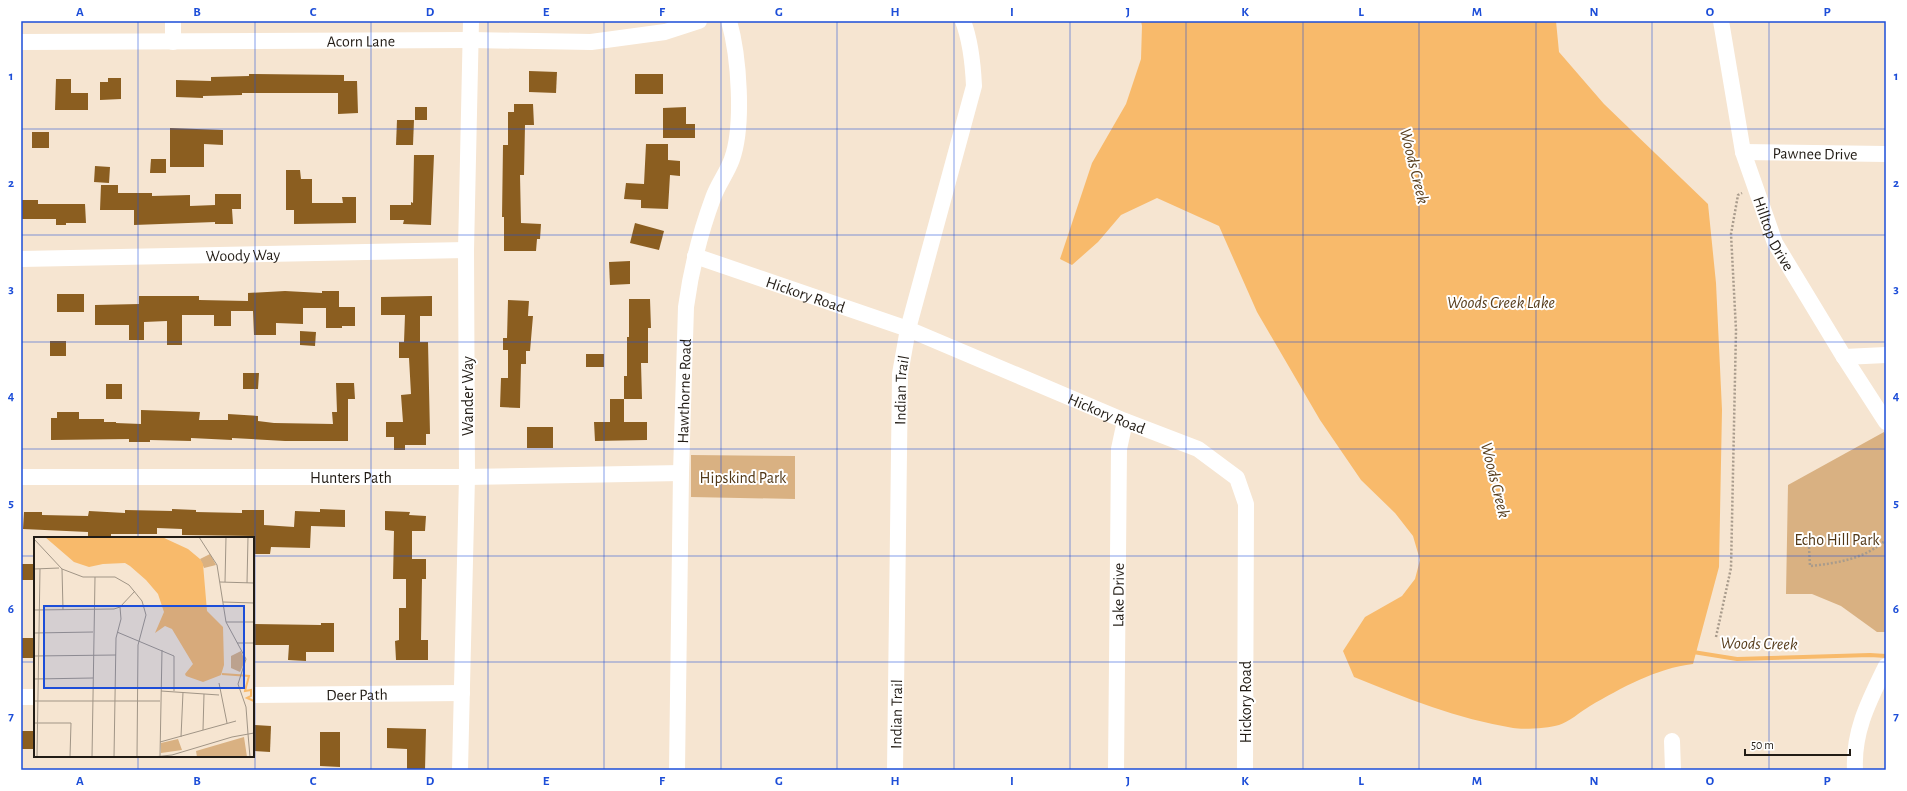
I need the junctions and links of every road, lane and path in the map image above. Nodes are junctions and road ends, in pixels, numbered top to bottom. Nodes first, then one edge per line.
1 (173, 21) edge
2 (471, 21) edge
3 (699, 21) edge
4 (729, 21) edge
5 (963, 21) edge
6 (1721, 21) edge
7 (471, 40) junction
8 (21, 42) edge
9 (173, 42) junction
10 (1743, 152) junction
11 (1886, 154) edge
12 (1755, 186) junction
13 (466, 250) junction
14 (696, 256) junction
15 (21, 259) edge
16 (908, 329) junction
17 (1886, 355) edge
18 (1844, 357) junction
19 (1125, 421) junction
20 (1886, 422) edge
21 (681, 473) junction
22 (21, 477) edge
23 (468, 477) junction
24 (1886, 540) edge
25 (1809, 547) dead end
26 (1716, 637) dead end
27 (1886, 666) edge
28 (462, 693) junction
29 (254, 695) edge
30 (21, 697) edge
31 (34, 697) edge
32 (1672, 741) dead end
33 (460, 770) edge
34 (677, 770) edge
35 (895, 770) edge
36 (1116, 770) edge
37 (1245, 770) edge
38 (1673, 770) edge
39 (1855, 770) edge

1 - 9 street
2 - 7 street, Wander Way
3 - 7 street, Acorn Lane
4 - 14 street, Hawthorne Road
5 - 16 street, Indian Trail
6 - 10 street, Hilltop Drive
7 - 9 street, Acorn Lane
7 - 13 street, Wander Way
8 - 9 street, Acorn Lane
10 - 11 street, Pawnee Drive
10 - 12 street, Hilltop Drive
12 - 18 street, Hilltop Drive
12 - 26 path
13 - 15 street, Woody Way
13 - 23 street, Wander Way
14 - 16 street, Hickory Road
14 - 21 street, Hawthorne Road
16 - 19 street, Hickory Road
16 - 35 street, Indian Trail
17 - 18 street
18 - 20 street, Hilltop Drive
19 - 36 street, Lake Drive
19 - 37 street, Hickory Road
21 - 23 street, Hunters Path
21 - 34 street, Hawthorne Road
22 - 23 street, Hunters Path
23 - 28 street, Wander Way
24 - 25 path
27 - 39 street
28 - 29 street, Deer Path
28 - 33 street, Wander Way
30 - 31 street
32 - 38 street

